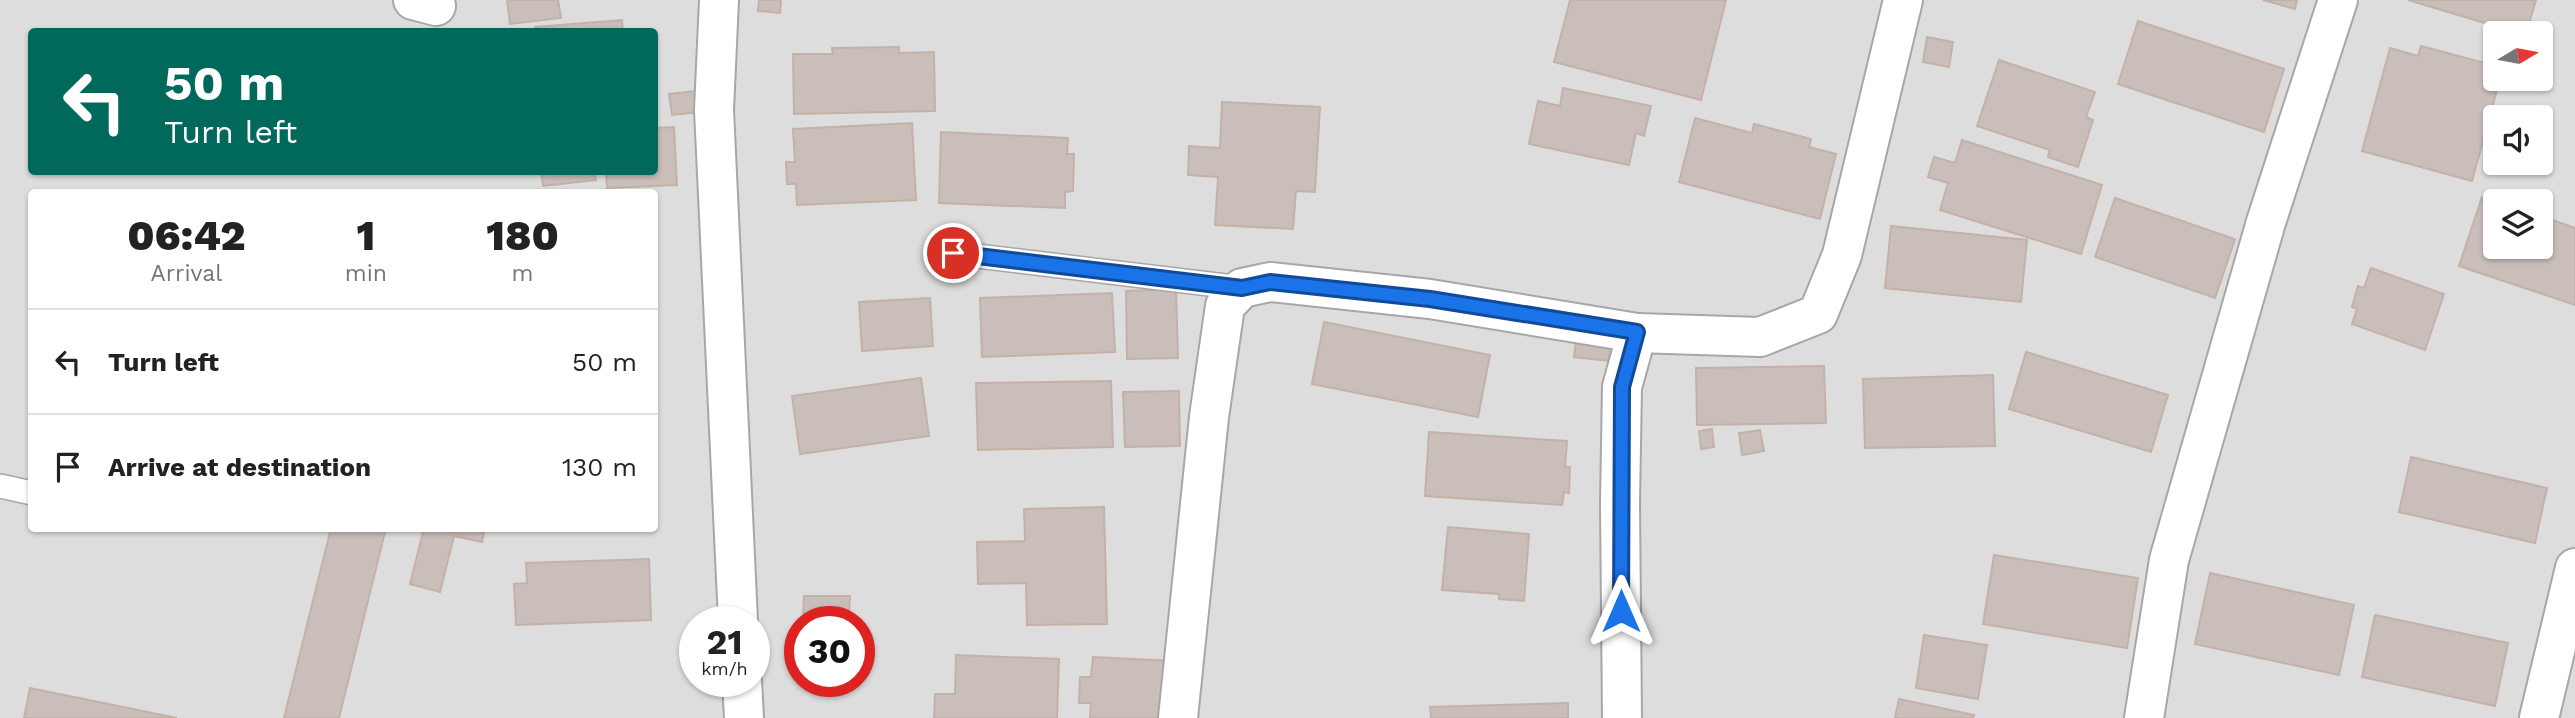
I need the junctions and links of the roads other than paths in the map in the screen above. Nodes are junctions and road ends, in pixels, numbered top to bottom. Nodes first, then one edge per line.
1 (719, 0) edge
2 (1903, 0) edge
3 (2338, 0) edge
4 (953, 253) dead end
5 (1242, 288) junction
6 (1637, 332) junction
7 (0, 486) edge
8 (28, 492) edge
9 (2575, 568) edge
10 (737, 606) edge
11 (743, 697) edge
12 (744, 718) edge
13 (1178, 718) edge
14 (1622, 718) edge
15 (2144, 718) edge
16 (2539, 718) edge

1 - 10 street
2 - 6 street
3 - 15 street
4 - 5 lane
5 - 6 street
5 - 13 street
6 - 14 street
7 - 8 lane
9 - 16 street
11 - 12 street

